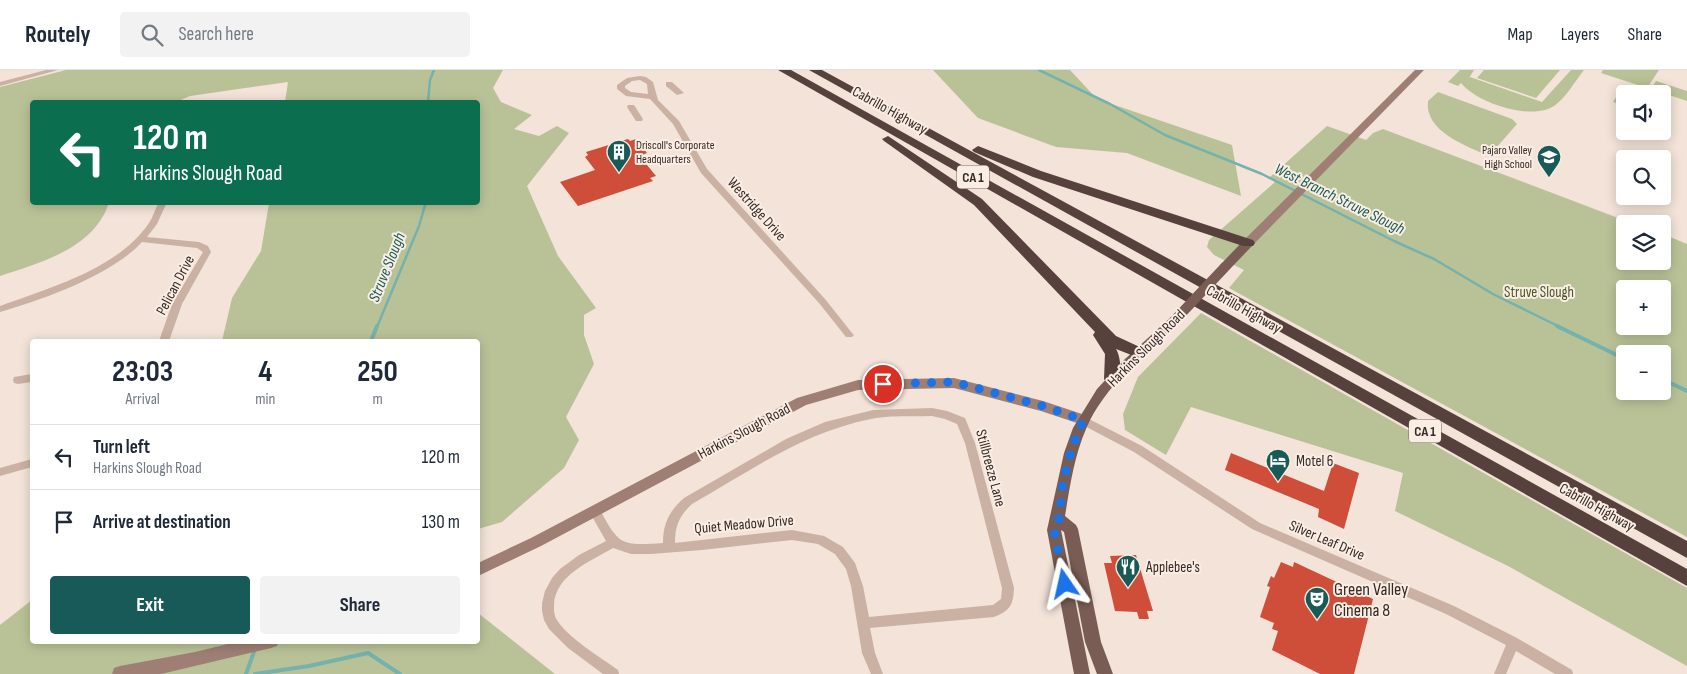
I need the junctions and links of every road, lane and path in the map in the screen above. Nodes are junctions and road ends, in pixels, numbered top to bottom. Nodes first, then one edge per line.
1 (783, 70) edge
2 (814, 70) edge
3 (1420, 70) edge
4 (49, 71) edge
5 (0, 84) edge
6 (669, 84) dead end
7 (808, 84) junction
8 (847, 88) junction
9 (680, 93) dead end
10 (653, 97) dead end
11 (631, 107) dead end
12 (639, 119) dead end
13 (162, 205) edge
14 (140, 239) junction
15 (1248, 243) junction
16 (1038, 265) junction
17 (0, 309) edge
18 (849, 335) dead end
19 (165, 339) edge
20 (1139, 353) junction
21 (30, 378) edge
22 (1112, 378) junction
23 (18, 380) dead end
24 (1083, 420) junction
25 (30, 464) edge
26 (0, 472) edge
27 (595, 511) junction
28 (1059, 519) junction
29 (614, 542) junction
30 (669, 548) junction
31 (1687, 550) edge
32 (480, 569) edge
33 (1687, 578) edge
34 (863, 623) junction
35 (1513, 642) junction
36 (259, 644) edge
37 (874, 673) edge
38 (120, 674) edge
39 (613, 674) edge
40 (1082, 674) edge
41 (1105, 674) edge
42 (1500, 674) edge
43 (1567, 674) edge

1 - 7 highway, Cabrillo Highway / CA 1
2 - 8 highway, Cabrillo Highway / CA 1
3 - 15 main road, Harkins Slough Road
4 - 5 street
6 - 9 street
7 - 16 highway
7 - 33 highway, Cabrillo Highway / CA 1
8 - 15 highway
8 - 31 highway, Cabrillo Highway / CA 1
10 - 18 street, Westridge Drive
11 - 12 street
13 - 14 street
14 - 17 street
14 - 19 street, Pelican Drive
15 - 20 main road, Harkins Slough Road, bridge
16 - 20 highway
16 - 22 highway
20 - 22 main road, Harkins Slough Road
21 - 23 street
22 - 24 main road, Harkins Slough Road
24 - 27 main road, Harkins Slough Road
24 - 28 main road
24 - 35 street, Silver Leaf Drive
25 - 26 street
27 - 29 street
27 - 32 main road, Harkins Slough Road
28 - 40 main road
28 - 41 main road
29 - 30 street, Quiet Meadow Drive
29 - 39 street
30 - 34 street, Quiet Meadow Drive
30 - 34 street, Stillbreeze Lane
34 - 37 street, Quiet Meadow Drive
35 - 42 street
35 - 43 street, Silver Leaf Drive
36 - 38 main road

